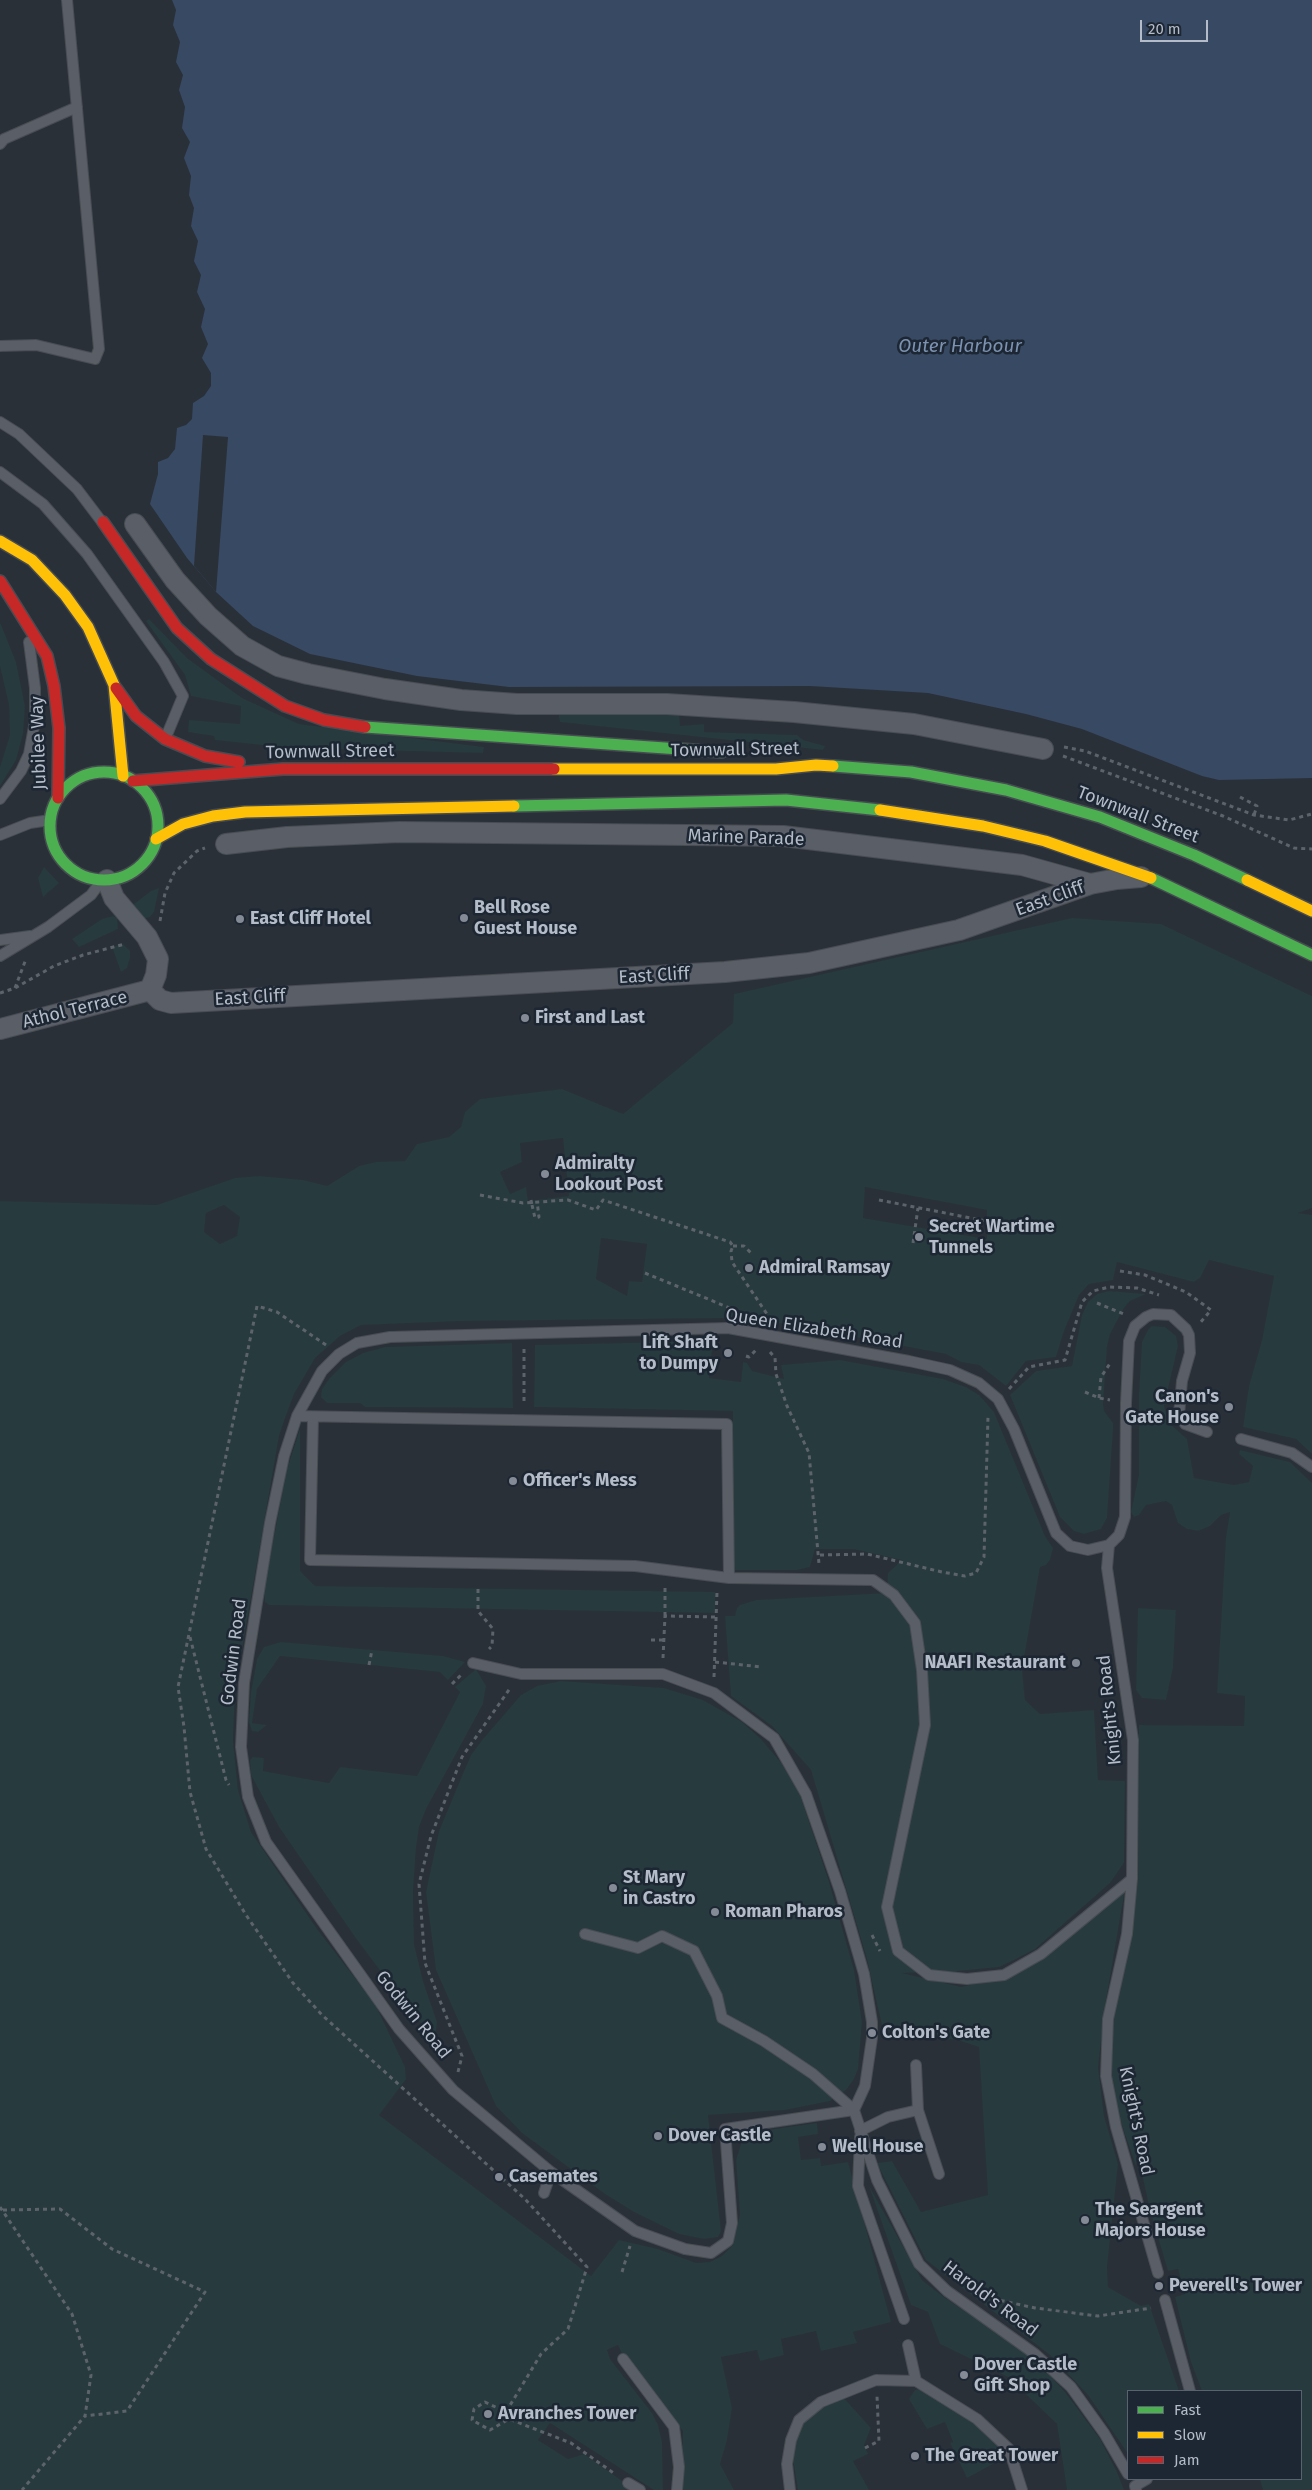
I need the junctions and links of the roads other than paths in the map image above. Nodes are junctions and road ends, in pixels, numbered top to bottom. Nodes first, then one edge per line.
1 (67, 0) edge
2 (77, 107) junction
3 (0, 144) edge
4 (0, 345) edge
5 (0, 422) edge
6 (0, 472) edge
7 (102, 522) joint
8 (135, 524) dead end
9 (0, 541) edge
10 (0, 581) edge
11 (26, 623) junction
12 (114, 685) junction
13 (178, 708) junction
14 (190, 708) dead end
15 (166, 739) junction
16 (1043, 749) road end
17 (737, 753) dead end
18 (780, 755) dead end
19 (816, 765) junction
20 (283, 769) junction
21 (128, 779) junction
22 (58, 798) junction
23 (0, 799) edge
24 (393, 808) junction
25 (285, 810) junction
26 (50, 820) junction
27 (399, 832) junction
28 (0, 835) edge
29 (287, 837) junction
30 (156, 839) junction
31 (226, 844) road end
32 (1150, 877) junction
33 (104, 880) junction
34 (1090, 884) junction
35 (1309, 908) edge
36 (36, 936) junction
37 (0, 940) edge
38 (1312, 954) edge
39 (0, 956) edge
40 (150, 990) junction
41 (0, 1029) edge
42 (297, 1416) junction
43 (313, 1418) junction
44 (1207, 1432) dead end
45 (1241, 1439) dead end
46 (1312, 1467) edge
47 (1109, 1545) junction
48 (730, 1578) junction
49 (473, 1664) dead end
50 (1132, 1879) junction
51 (585, 1934) dead end
52 (916, 2066) dead end
53 (854, 2110) junction
54 (918, 2110) junction
55 (860, 2131) junction
56 (551, 2172) junction
57 (939, 2174) dead end
58 (544, 2193) dead end
59 (1158, 2274) dead end
60 (1166, 2302) road end
61 (904, 2319) dead end
62 (908, 2345) dead end
63 (623, 2359) dead end
64 (916, 2381) junction
65 (1190, 2390) edge
66 (1127, 2472) edge
67 (628, 2483) dead end
68 (640, 2490) edge
69 (678, 2490) edge
70 (790, 2490) edge
71 (1022, 2490) edge

1 - 2 lane
2 - 3 lane
2 - 4 lane
5 - 7 lane
6 - 13 lane
7 - 17 highway
8 - 16 street
9 - 12 highway
10 - 11 highway, Jubilee Way
11 - 22 highway, Jubilee Way
11 - 23 lane
12 - 15 highway
12 - 21 highway
13 - 14 lane
13 - 15 lane
15 - 20 highway
18 - 19 highway
19 - 20 highway, Townwall Street
19 - 35 highway, Townwall Street
20 - 21 highway, Townwall Street
21 - 22 highway
21 - 30 highway
22 - 26 highway
24 - 25 highway
24 - 27 street
24 - 32 highway
25 - 29 street
25 - 30 highway
26 - 28 lane
26 - 33 highway
27 - 29 street, Marine Parade
27 - 34 street, Marine Parade
29 - 31 street, Marine Parade
30 - 33 highway
32 - 34 street, East Cliff
32 - 38 highway
33 - 36 lane
33 - 40 street
34 - 40 street, East Cliff
36 - 37 lane
36 - 39 lane
40 - 41 street, Athol Terrace
42 - 43 lane
42 - 47 lane, Queen Elizabeth Road
42 - 56 lane, Godwin Road
43 - 48 lane
43 - 48 lane
44 - 47 lane, Knight's Road
45 - 46 lane
47 - 50 lane, Knight's Road
48 - 50 lane
49 - 53 lane
50 - 59 lane, Knight's Road
51 - 53 lane
52 - 54 lane
53 - 55 lane
53 - 56 lane, Godwin Road
54 - 55 lane
54 - 57 lane
55 - 61 lane
55 - 66 lane, Harold's Road
56 - 58 lane
60 - 65 lane
62 - 64 lane
63 - 69 lane
64 - 70 lane
64 - 71 lane
67 - 68 lane

